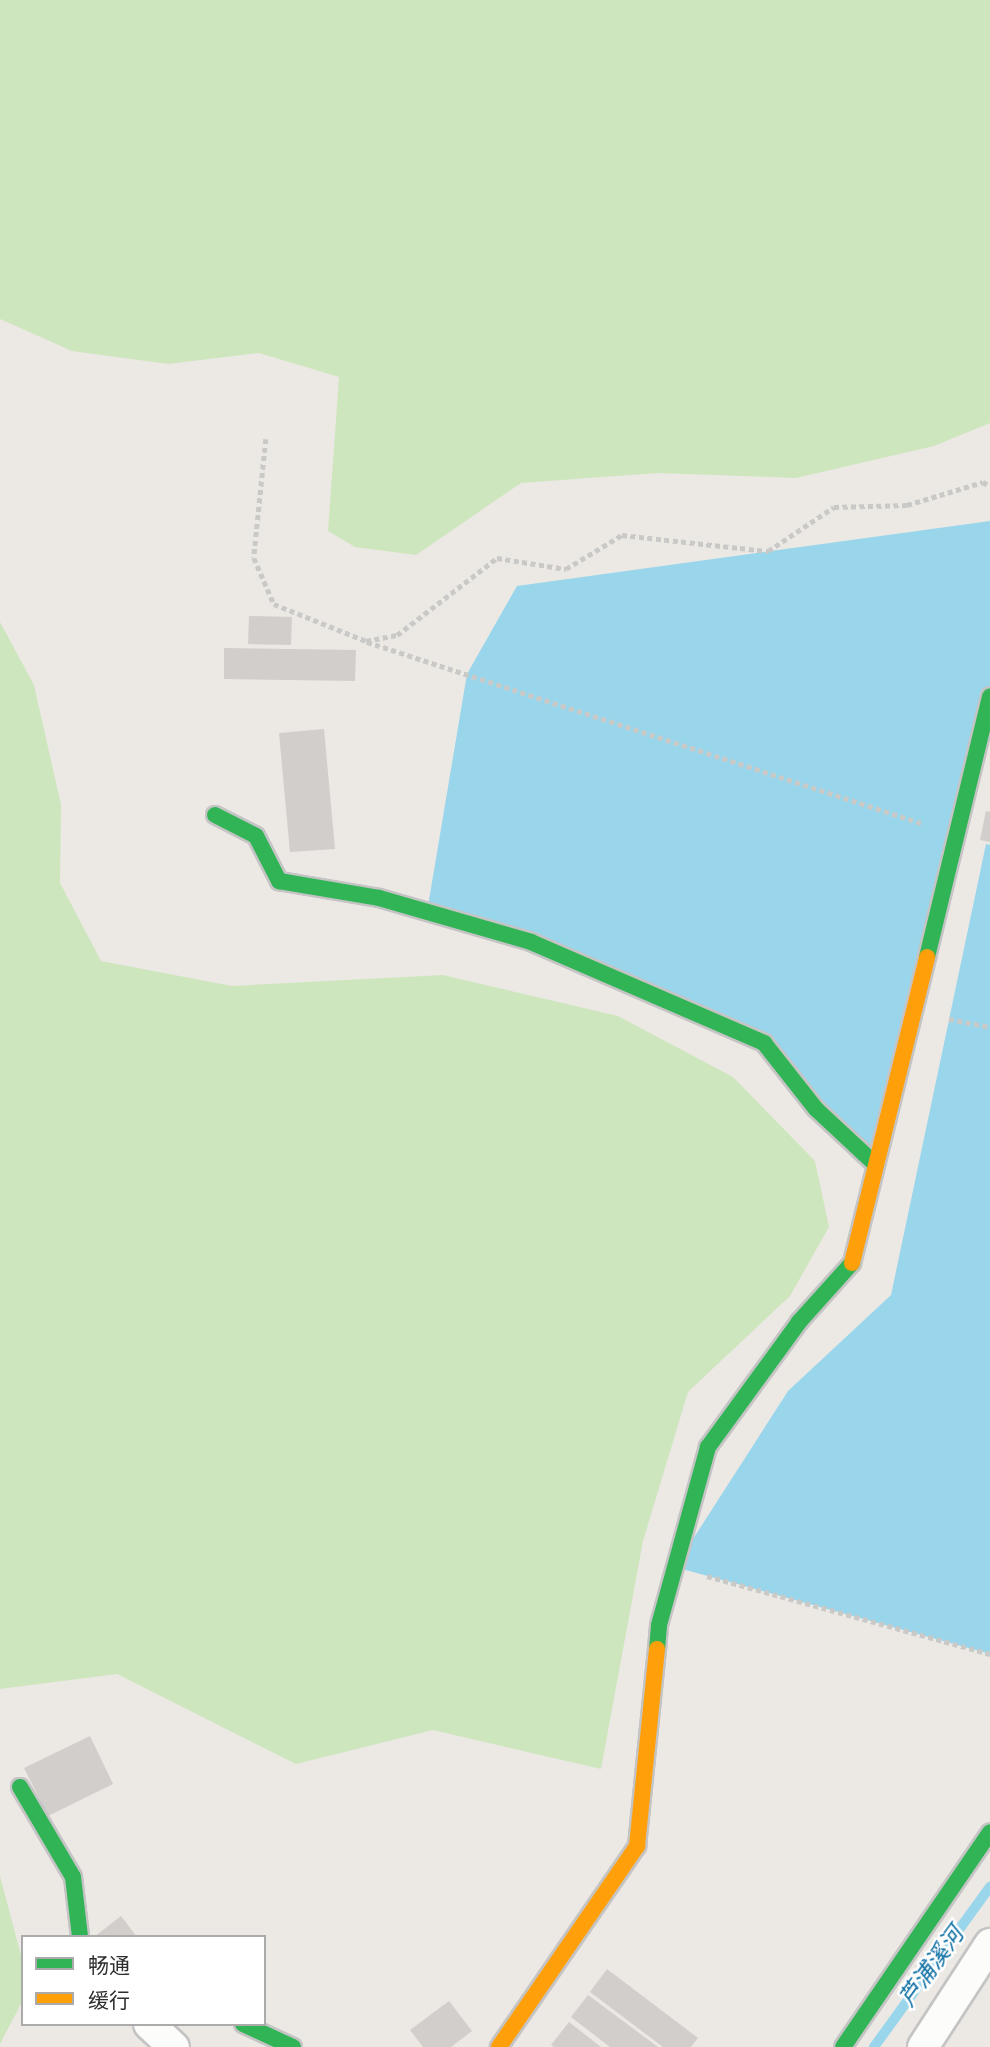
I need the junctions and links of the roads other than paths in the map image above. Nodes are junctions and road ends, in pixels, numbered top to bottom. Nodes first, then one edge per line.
1 (990, 696) edge
2 (215, 815) dead end
3 (876, 1165) junction
4 (20, 1787) dead end
5 (990, 1832) edge
6 (80, 1935) edge
7 (990, 1944) edge
8 (151, 2026) edge
9 (247, 2026) edge
10 (174, 2047) edge
11 (293, 2047) edge
12 (499, 2047) edge
13 (843, 2047) edge
14 (923, 2047) edge

1 - 3 street
2 - 3 street
3 - 12 street
4 - 6 street
5 - 13 street
7 - 14 street
8 - 10 street
9 - 11 street

